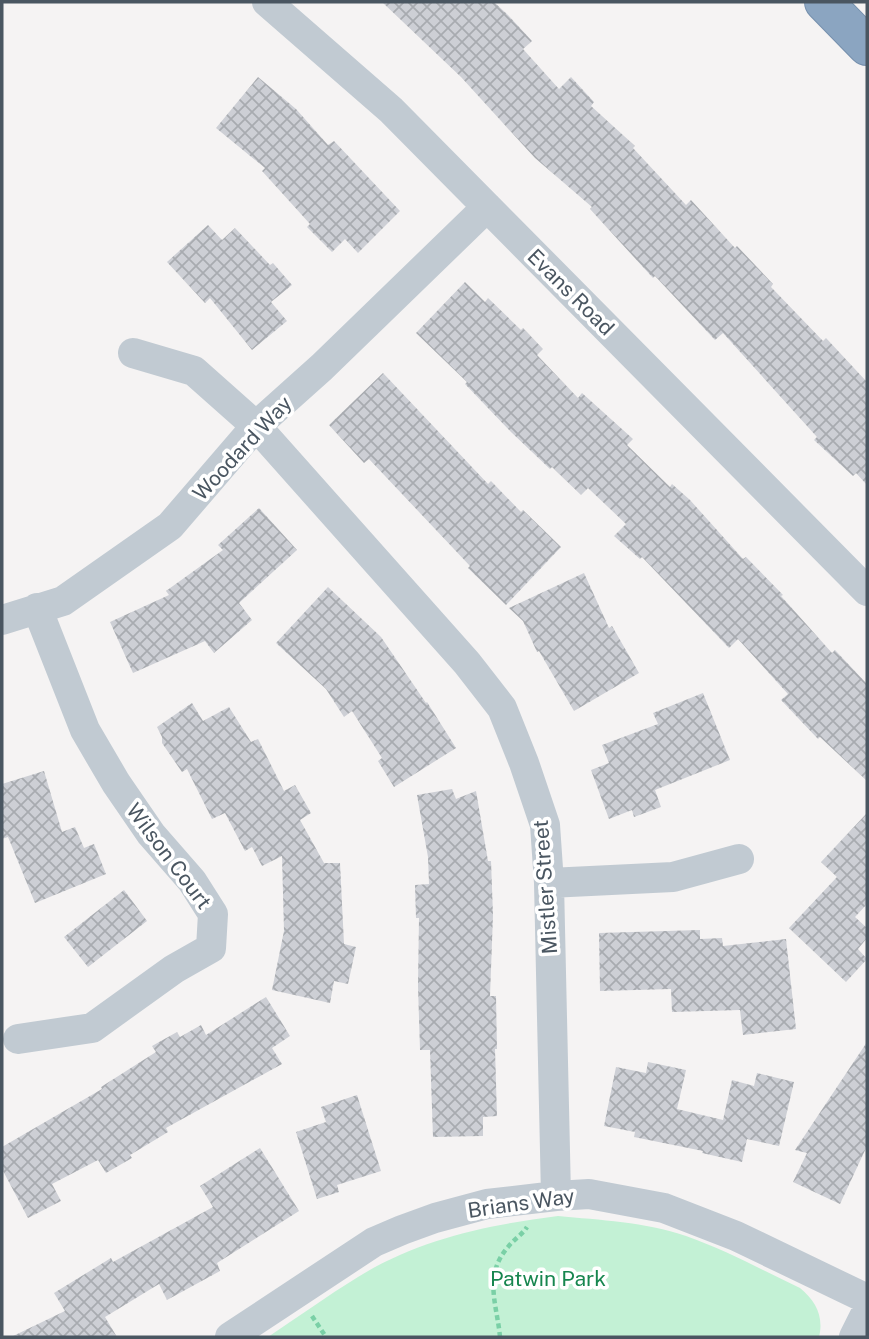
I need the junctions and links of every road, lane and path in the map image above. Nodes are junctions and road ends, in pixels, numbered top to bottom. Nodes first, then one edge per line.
1 (267, 2) edge
2 (824, 2) edge
3 (867, 46) edge
4 (486, 207) junction
5 (133, 353) dead end
6 (256, 426) junction
7 (867, 591) edge
8 (37, 608) junction
9 (2, 620) edge
10 (739, 859) dead end
11 (549, 883) junction
12 (18, 1039) dead end
13 (556, 1196) junction
14 (528, 1224) dead end
15 (867, 1299) edge
16 (867, 1311) edge
17 (310, 1312) dead end
18 (230, 1337) edge
19 (326, 1337) edge
20 (500, 1337) edge
21 (854, 1337) edge

1 - 4 street, Evans Road
2 - 3 highway
4 - 6 street, Woodard Way
4 - 7 street, Evans Road
5 - 6 street, Mistler Street
6 - 8 street, Woodard Way
6 - 11 street, Mistler Street
8 - 9 street, Woodard Way
8 - 12 street, Wilson Court
10 - 11 street
11 - 13 street, Mistler Street
13 - 15 street, Brians Way
13 - 18 street, Brians Way
14 - 20 path
16 - 21 street
17 - 19 path

